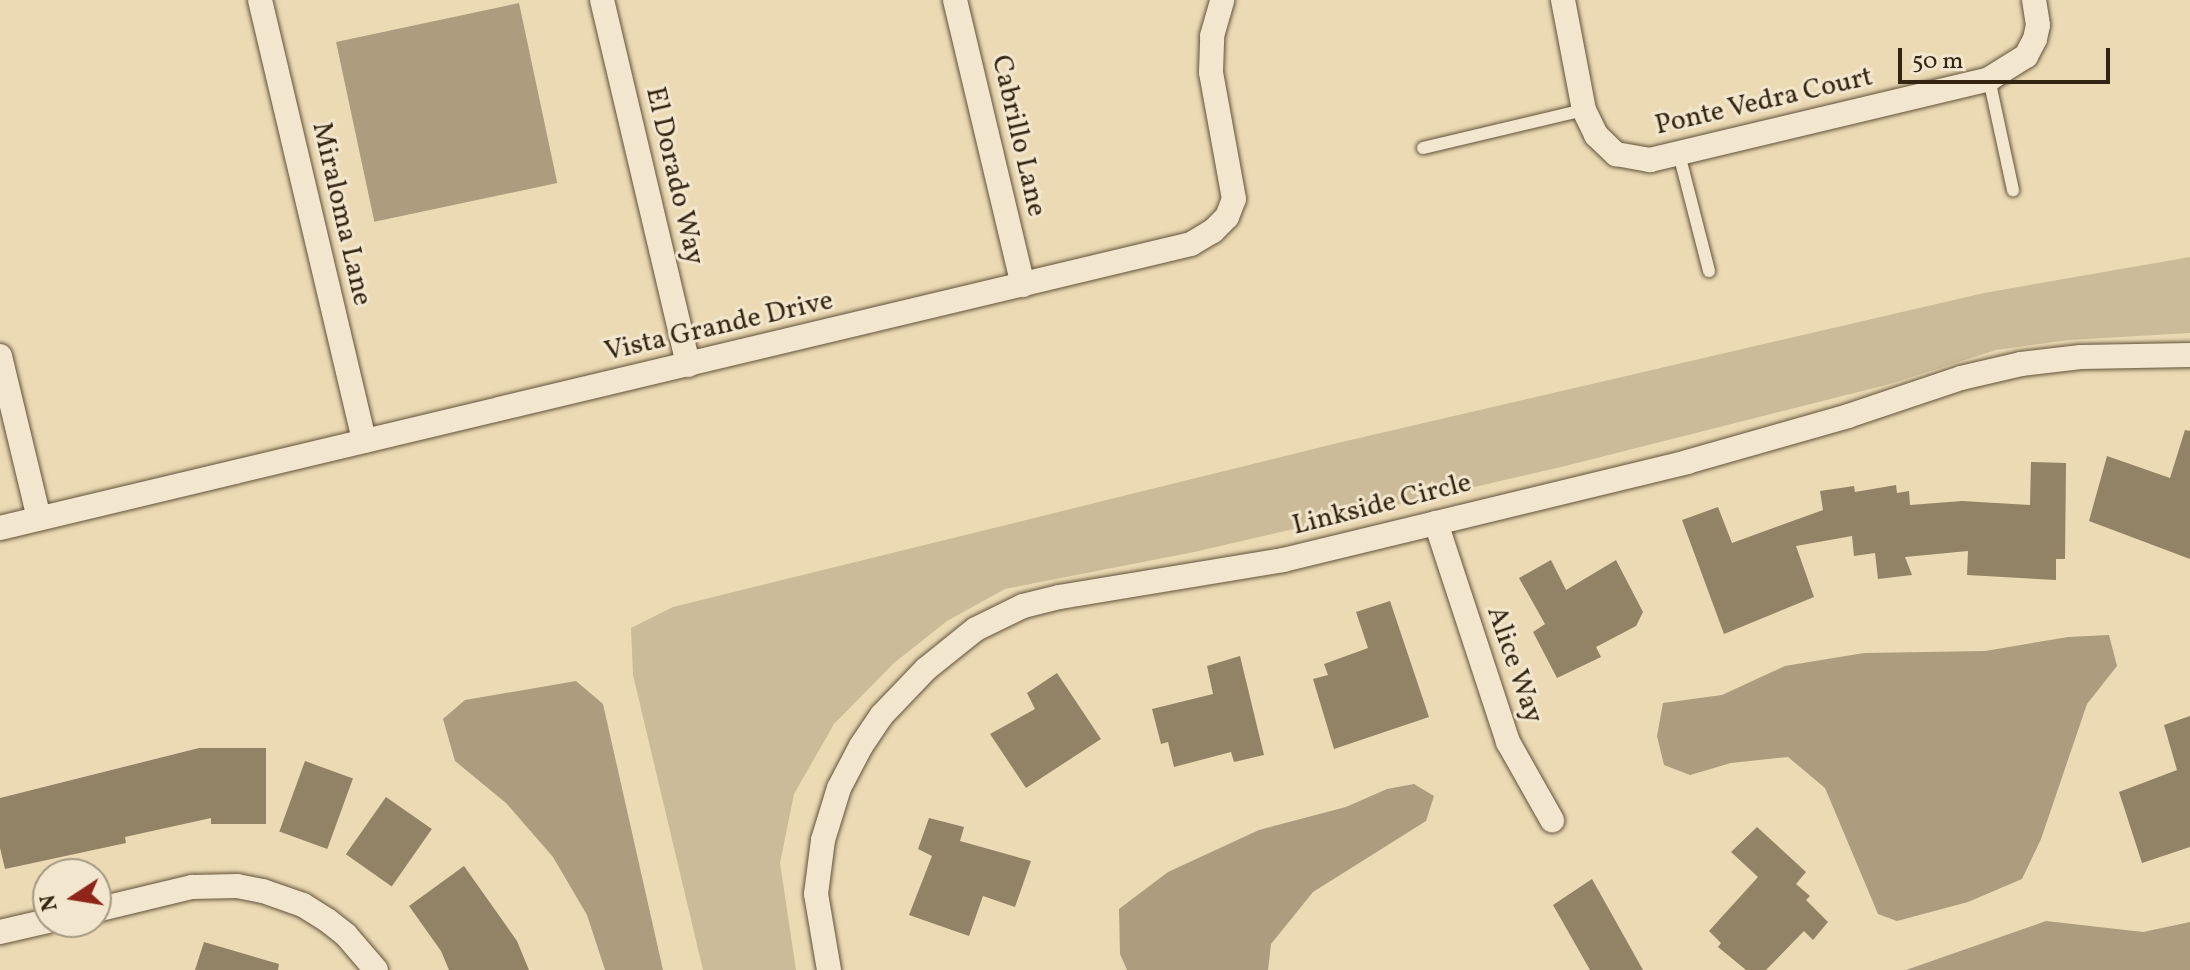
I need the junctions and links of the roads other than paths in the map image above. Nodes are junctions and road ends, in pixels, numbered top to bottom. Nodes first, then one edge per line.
1 (260, 0) edge
2 (602, 0) edge
3 (955, 0) edge
4 (1222, 0) edge
5 (1563, 0) edge
6 (2034, 0) edge
7 (1989, 79) junction
8 (1584, 110) junction
9 (1423, 148) dead end
10 (1679, 154) junction
11 (2013, 190) dead end
12 (1709, 271) dead end
13 (1023, 285) junction
14 (2190, 355) edge
15 (0, 356) edge
16 (688, 365) junction
17 (364, 441) junction
18 (39, 518) junction
19 (1436, 523) junction
20 (0, 528) edge
21 (1552, 820) dead end
22 (112, 906) edge
23 (32, 925) edge
24 (0, 932) edge
25 (376, 970) edge
26 (829, 970) edge

1 - 17 street, Miraloma Lane
2 - 16 street, El Dorado Way
3 - 13 street, Cabrillo Lane
4 - 13 street, Vista Grande Drive
5 - 8 street, Ponte Vedra Court
6 - 7 street, Ponte Vedra Court
7 - 10 street, Ponte Vedra Court
7 - 11 lane
8 - 9 lane
8 - 10 street, Ponte Vedra Court
10 - 12 lane
13 - 16 street, Vista Grande Drive
14 - 19 street, Linkside Circle
15 - 18 street
16 - 17 street, Vista Grande Drive
17 - 18 street, Vista Grande Drive
18 - 20 street, Vista Grande Drive
19 - 21 street, Alice Way
19 - 26 street, Linkside Circle
22 - 25 street
23 - 24 street

